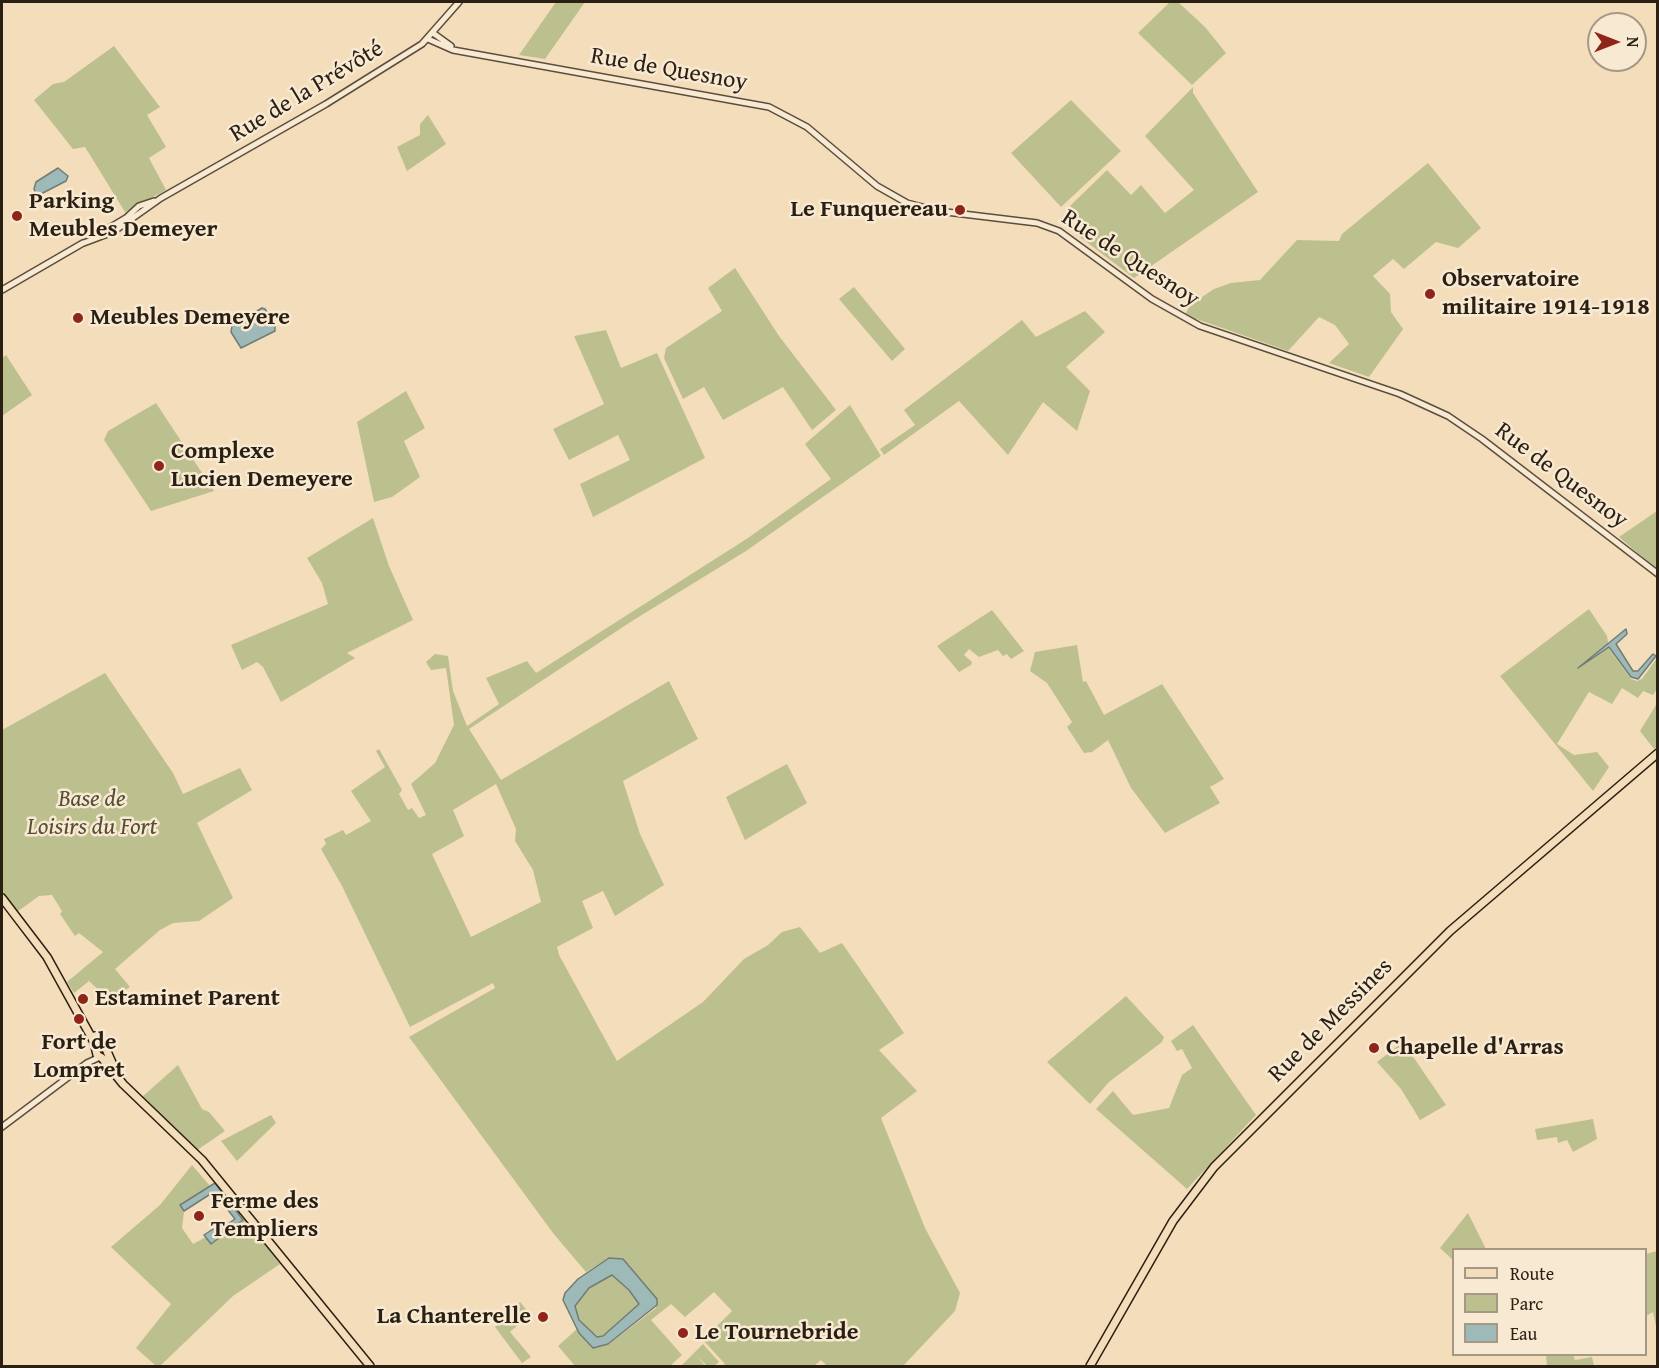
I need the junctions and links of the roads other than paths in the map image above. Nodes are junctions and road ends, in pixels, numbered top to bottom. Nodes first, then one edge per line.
1 (459, 2) edge
2 (434, 33) junction
3 (428, 39) junction
4 (479, 53) junction
5 (2, 290) edge
6 (1658, 574) edge
7 (1658, 753) edge
8 (2, 898) edge
9 (101, 1052) junction
10 (2, 1127) edge
11 (370, 1366) edge
12 (1090, 1366) edge

1 - 2 street, Rue de la Prévôté
2 - 3 street, Rue de la Prévôté
2 - 4 street, Rue de Quesnoy
3 - 4 street, Rue de Quesnoy
3 - 5 street, Rue de la Prévôté
4 - 6 street, Rue de Quesnoy
7 - 12 main road, Rue de Messines
8 - 9 main road
9 - 10 street
9 - 11 main road

